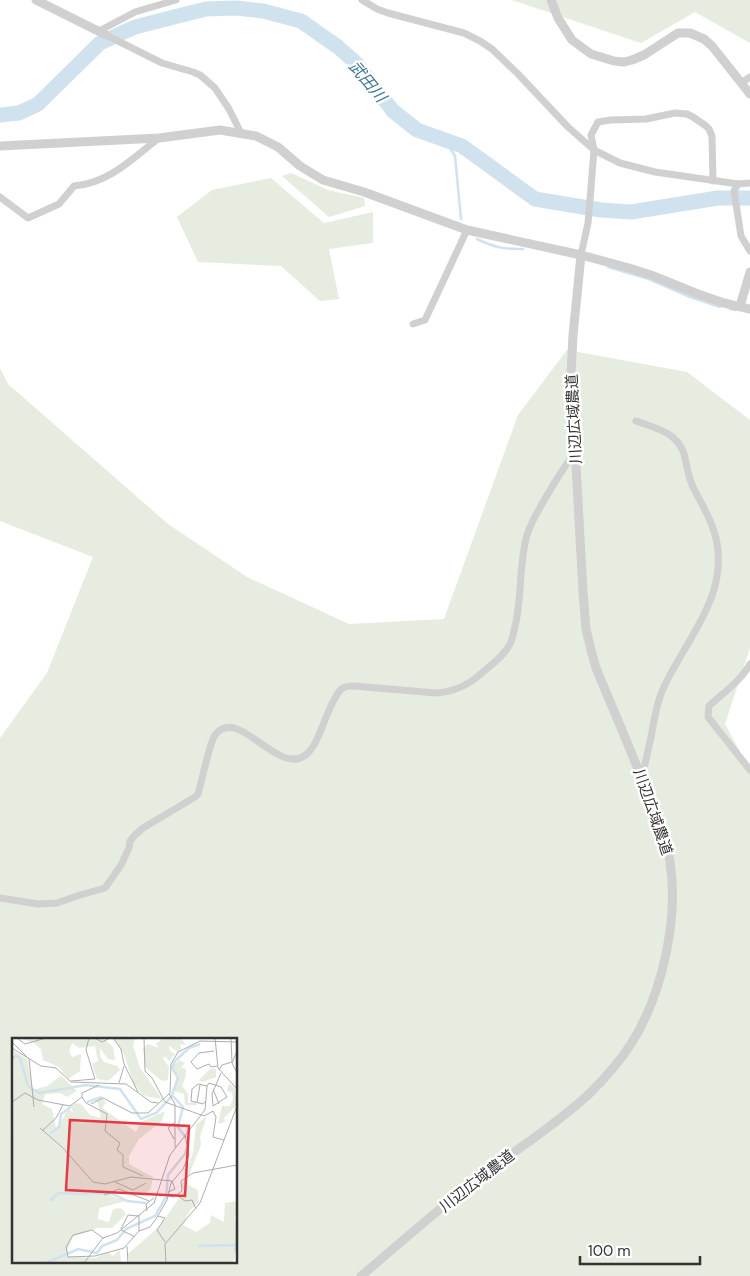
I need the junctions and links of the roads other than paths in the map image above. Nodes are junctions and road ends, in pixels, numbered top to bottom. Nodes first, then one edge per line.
1 (36, 0) edge
2 (176, 0) edge
3 (362, 0) edge
4 (550, 0) edge
5 (103, 33) junction
6 (750, 77) edge
7 (741, 83) junction
8 (750, 94) edge
9 (241, 133) junction
10 (159, 138) junction
11 (0, 146) edge
12 (594, 150) junction
13 (713, 180) junction
14 (750, 183) edge
15 (738, 184) junction
16 (0, 196) edge
17 (467, 230) junction
18 (750, 251) edge
19 (580, 255) junction
20 (750, 272) edge
21 (740, 306) junction
22 (750, 309) edge
23 (413, 324) dead end
24 (636, 421) dead end
25 (576, 453) junction
26 (750, 664) edge
27 (750, 770) edge
28 (642, 778) junction
29 (0, 898) edge
30 (362, 1276) edge

1 - 5 street
2 - 5 street
3 - 12 street
4 - 7 street
5 - 9 street
6 - 7 street
7 - 8 street
9 - 10 street
9 - 17 street
10 - 11 street
10 - 16 street
12 - 13 street
12 - 13 street
12 - 19 street
13 - 15 street
14 - 15 street
15 - 18 street
17 - 19 street
17 - 23 street
19 - 21 street
19 - 25 street, 川辺広域農道
20 - 21 street
21 - 22 street
24 - 28 street
25 - 28 street, 川辺広域農道
25 - 29 street
26 - 27 street
28 - 30 street, 川辺広域農道

